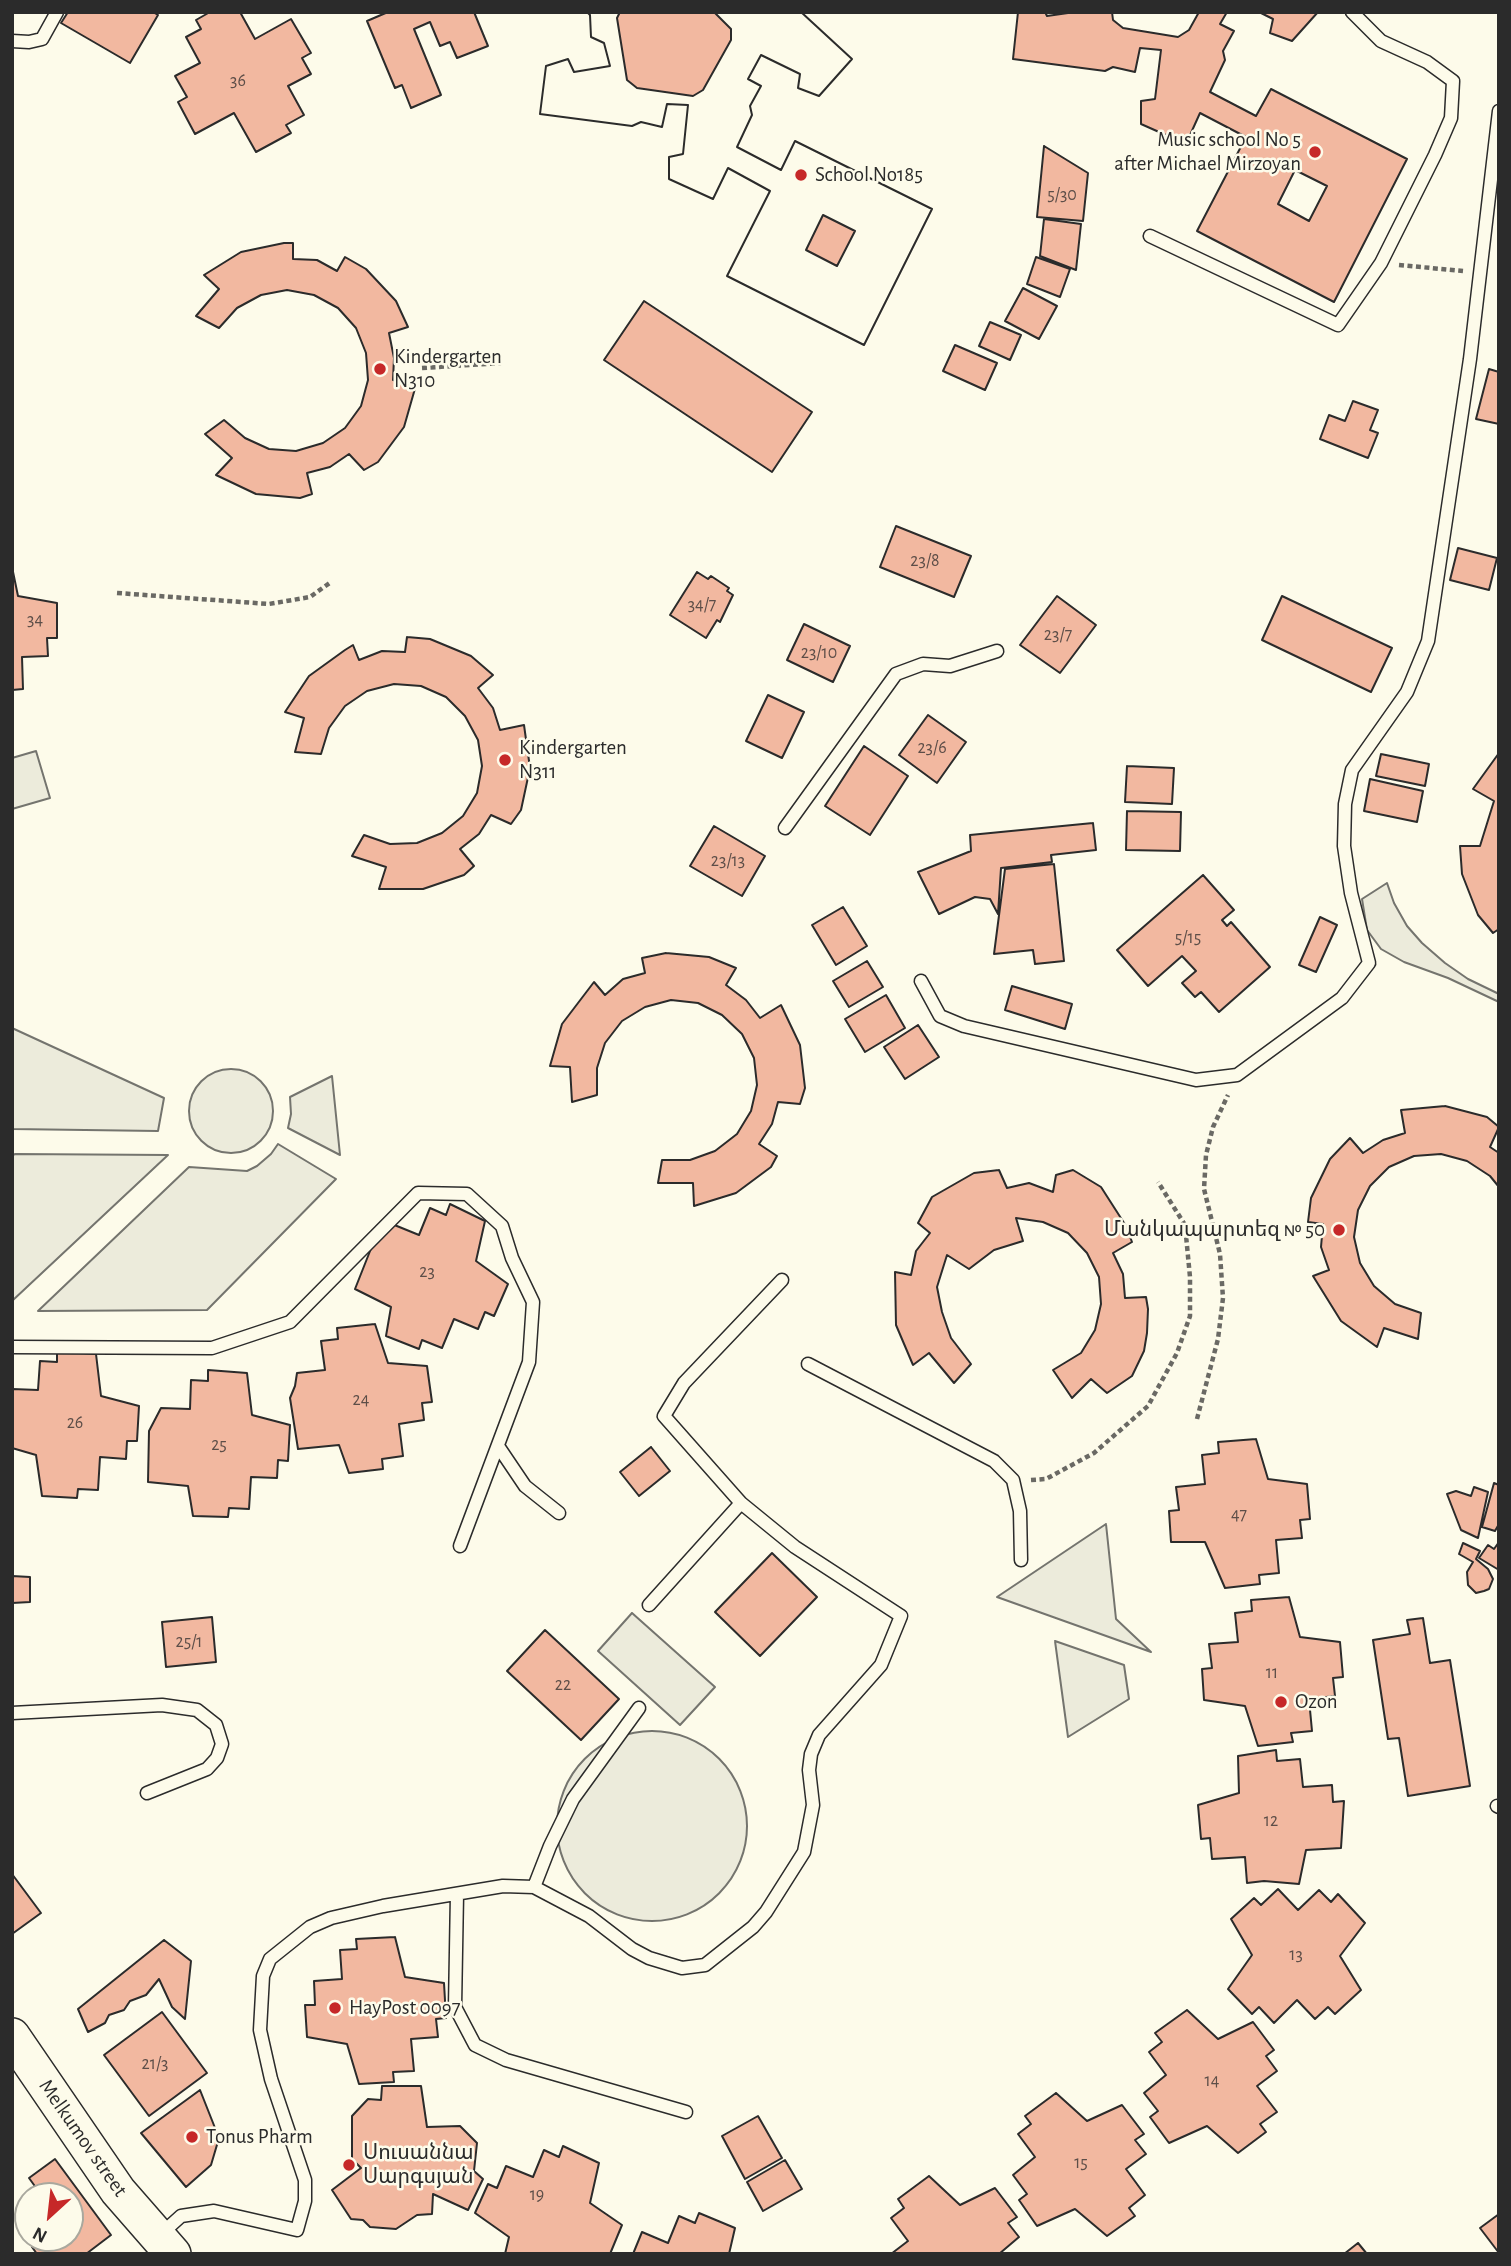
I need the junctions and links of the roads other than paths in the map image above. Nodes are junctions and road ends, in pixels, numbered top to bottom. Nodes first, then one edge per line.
1 (57, 12) edge
2 (1352, 12) edge
3 (12, 41) edge
4 (1499, 111) edge
5 (1150, 236) dead end
6 (997, 651) dead end
7 (785, 828) dead end
8 (921, 981) dead end
9 (782, 1280) dead end
10 (12, 1347) edge
11 (808, 1364) dead end
12 (498, 1446) junction
13 (741, 1503) junction
14 (559, 1513) dead end
15 (460, 1546) dead end
16 (1021, 1560) dead end
17 (649, 1605) dead end
18 (639, 1708) dead end
19 (12, 1713) edge
20 (147, 1793) dead end
21 (534, 1887) junction
22 (457, 1894) junction
23 (12, 2036) edge
24 (686, 2112) dead end
25 (165, 2246) edge

1 - 3 lane
2 - 5 lane
4 - 8 lane
6 - 7 lane
9 - 13 lane
10 - 12 lane
11 - 16 lane
12 - 14 lane
12 - 15 lane
13 - 17 lane
13 - 21 lane
18 - 21 lane
19 - 20 lane
21 - 22 lane
22 - 24 lane
22 - 25 lane
23 - 25 street, Melkumov street

